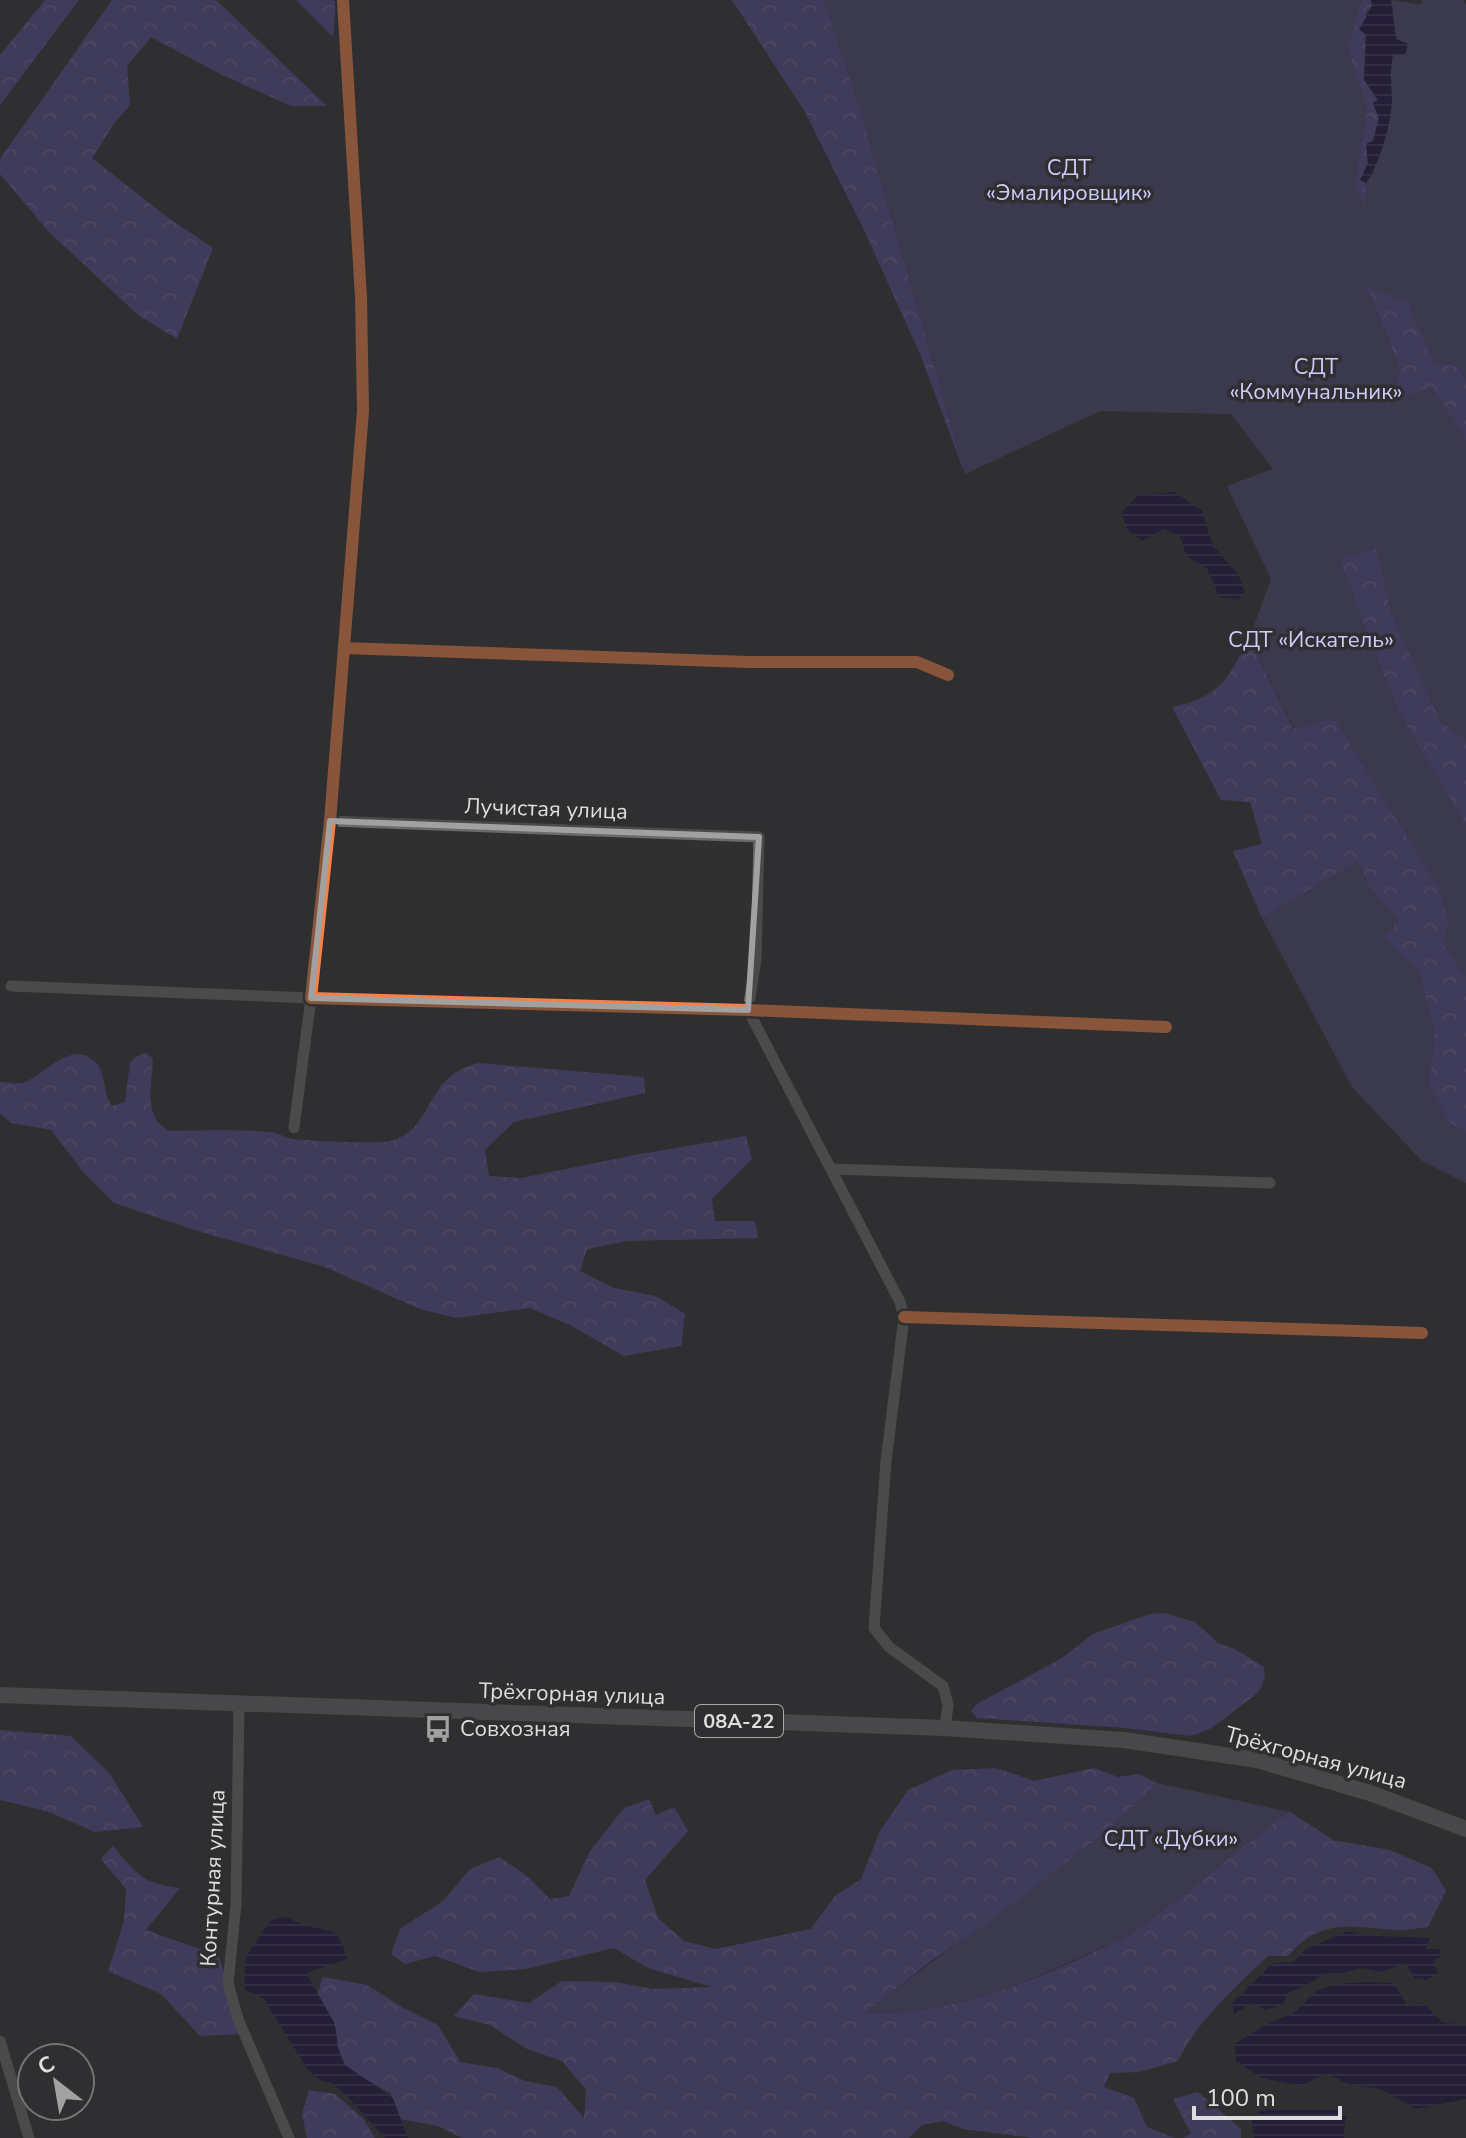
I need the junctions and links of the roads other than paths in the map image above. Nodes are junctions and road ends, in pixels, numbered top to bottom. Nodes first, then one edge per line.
1 (343, 0) edge
2 (344, 648) junction
3 (948, 675) dead end
4 (330, 821) junction
5 (11, 986) dead end
6 (311, 998) junction
7 (748, 1010) junction
8 (1166, 1027) dead end
9 (294, 1128) dead end
10 (831, 1169) junction
11 (1270, 1183) dead end
12 (904, 1317) junction
13 (1422, 1333) dead end
14 (0, 1695) edge
15 (239, 1705) junction
16 (945, 1728) junction
17 (1466, 1829) edge
18 (0, 2041) edge
19 (29, 2138) edge
20 (289, 2138) edge

1 - 2 street
2 - 3 street
2 - 4 street
4 - 6 street
4 - 7 street, Лучистая улица
5 - 6 street
6 - 7 street
6 - 9 street
7 - 8 street
7 - 10 street
10 - 11 street
10 - 12 street
12 - 13 street
12 - 16 street
14 - 15 highway, Трёхгорная улица / 08А-22
15 - 16 highway, Трёхгорная улица / 08А-22
15 - 20 street, Контурная улица
16 - 17 highway, Трёхгорная улица / 08А-22
18 - 19 street

